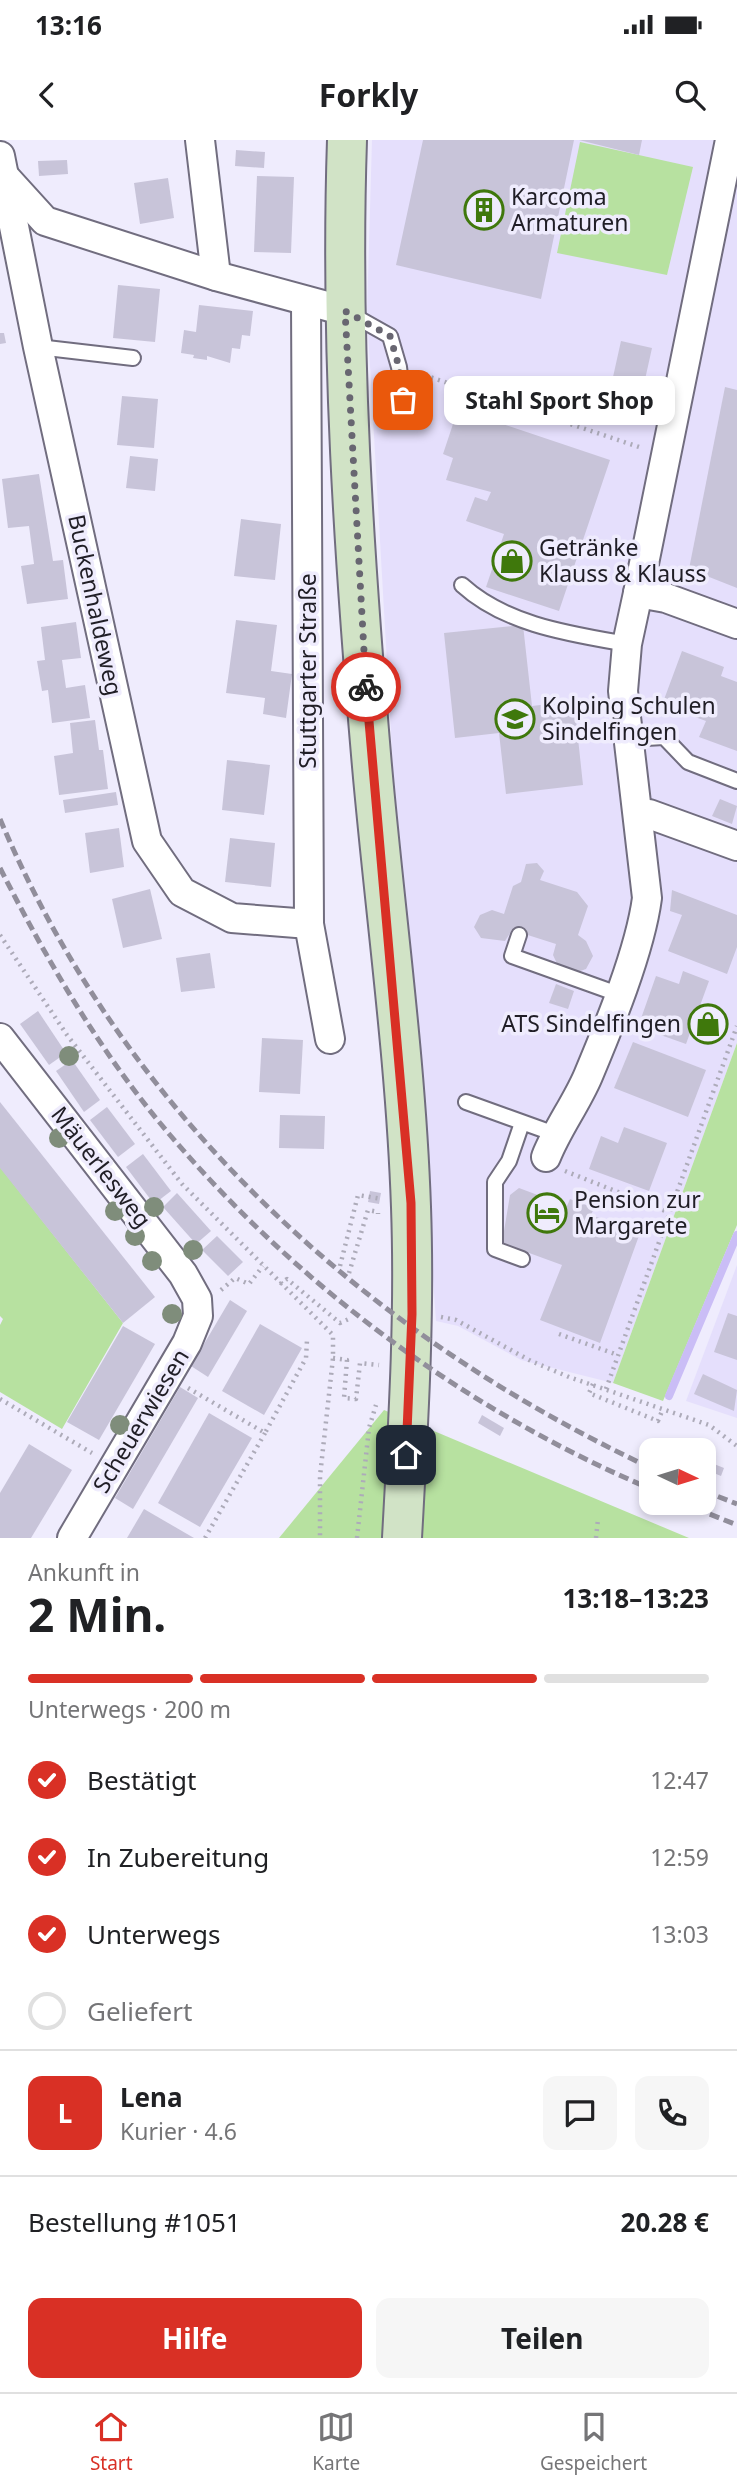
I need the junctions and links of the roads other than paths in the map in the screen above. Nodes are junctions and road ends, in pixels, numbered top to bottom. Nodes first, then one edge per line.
1 (200, 140) edge
2 (347, 140) edge
3 (730, 140) edge
4 (2, 167) edge
5 (216, 276) junction
6 (306, 301) junction
7 (345, 311) junction
8 (38, 347) junction
9 (133, 358) dead end
10 (403, 400) dead end
11 (462, 584) dead end
12 (638, 593) junction
13 (737, 624) edge
14 (627, 644) junction
15 (628, 740) junction
16 (737, 781) edge
17 (638, 816) junction
18 (737, 846) edge
19 (309, 924) junction
20 (519, 935) dead end
21 (618, 994) junction
22 (0, 1038) edge
23 (330, 1039) dead end
24 (466, 1102) dead end
25 (522, 1124) junction
26 (551, 1146) joint
27 (522, 1259) dead end
28 (197, 1299) joint
29 (72, 1538) edge
30 (402, 1538) edge

1 - 5 street
2 - 7 street
3 - 12 street
4 - 5 street, Buckenhaldeweg
4 - 8 street, Buckenhaldeweg
5 - 6 street, Buckenhaldeweg
6 - 7 street, Buckenhaldeweg
6 - 19 street, Stuttgarter Straße
7 - 10 lane
7 - 30 street
8 - 9 lane
8 - 19 street, Buckenhaldeweg
11 - 14 lane
12 - 13 street
12 - 14 street
14 - 15 street
15 - 16 lane
15 - 17 street
17 - 18 street
17 - 21 street
19 - 23 street, Stuttgarter Straße
20 - 21 lane
21 - 26 street
22 - 28 street, Mäuerlesweg
24 - 25 lane
25 - 26 lane
25 - 27 lane
28 - 29 street, Scheuerwiesen

